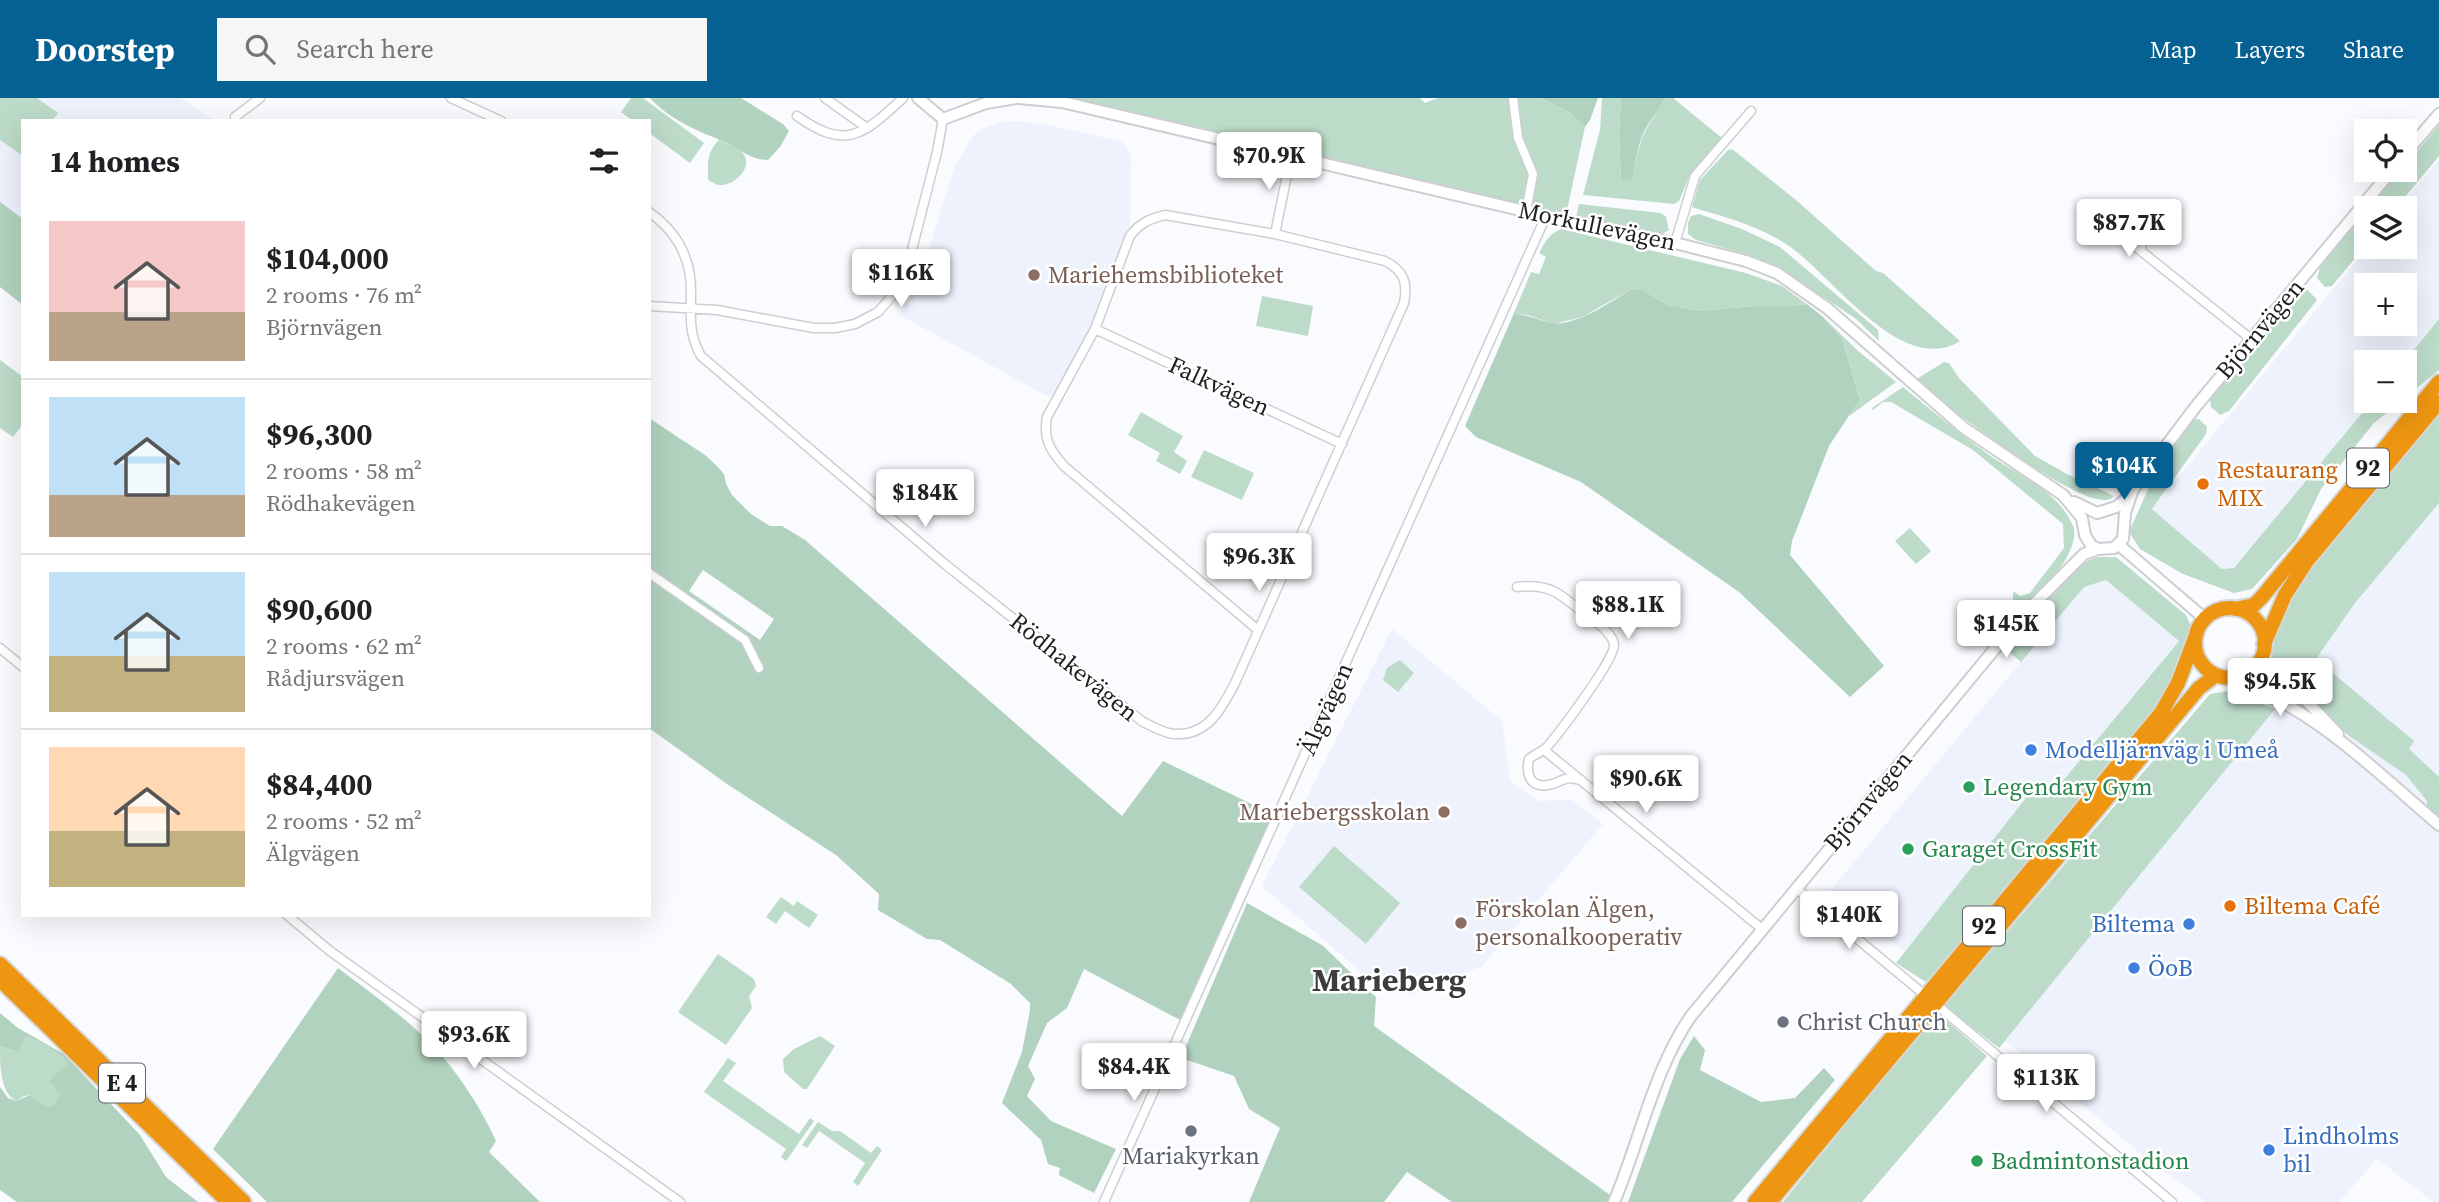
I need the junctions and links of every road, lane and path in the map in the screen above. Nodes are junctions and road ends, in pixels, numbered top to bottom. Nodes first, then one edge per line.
1 (260, 98) edge
2 (451, 98) edge
3 (825, 98) edge
4 (903, 98) edge
5 (918, 98) edge
6 (1018, 98) edge
7 (1513, 98) edge
8 (1751, 111) dead end
9 (2439, 114) edge
10 (797, 116) dead end
11 (235, 117) dead end
12 (497, 119) edge
13 (943, 119) junction
14 (867, 128) junction
15 (2417, 140) edge
16 (1291, 155) junction
17 (2382, 182) edge
18 (1527, 211) junction
19 (651, 213) edge
20 (1546, 215) junction
21 (1275, 234) junction
22 (1675, 243) junction
23 (2141, 250) dead end
24 (651, 306) edge
25 (691, 307) junction
26 (1095, 329) junction
27 (2251, 340) junction
28 (2439, 382) edge
29 (2439, 402) edge
30 (1342, 444) junction
31 (2133, 492) junction
32 (2063, 495) junction
33 (2101, 512) junction
34 (2123, 524) junction
35 (2085, 533) junction
36 (2119, 545) junction
37 (2098, 549) junction
38 (2072, 565) junction
39 (651, 574) edge
40 (1517, 587) dead end
41 (2235, 609) junction
42 (2205, 619) junction
43 (1258, 630) junction
44 (2195, 638) junction
45 (2264, 647) junction
46 (0, 648) edge
47 (21, 665) edge
48 (758, 668) dead end
49 (2219, 676) junction
50 (2344, 742) junction
51 (1544, 750) junction
52 (1581, 780) junction
53 (2439, 825) edge
54 (1796, 888) junction
55 (289, 917) edge
56 (1762, 929) junction
57 (0, 964) edge
58 (0, 980) edge
59 (1920, 991) dead end
60 (1938, 1006) dead end
61 (228, 1202) edge
62 (244, 1202) edge
63 (680, 1202) edge
64 (1104, 1202) edge
65 (1614, 1202) edge
66 (1755, 1202) edge
67 (1770, 1202) edge
68 (2172, 1202) edge

1 - 11 street
2 - 12 street
3 - 14 street
4 - 14 street
5 - 13 street
6 - 13 street, Morkullevägen
6 - 16 street, Morkullevägen
7 - 18 street
8 - 22 street
9 - 15 street
10 - 14 street
13 - 25 street
16 - 18 street, Morkullevägen
16 - 21 street
17 - 27 street, Björnvägen
18 - 20 street, Morkullevägen
19 - 25 street, Rödhakevägen
20 - 22 street, Morkullevägen
20 - 64 street, Älgvägen
21 - 26 street, Rödhakevägen
21 - 30 street, Rödhakevägen
22 - 32 street, Morkullevägen
23 - 27 street
24 - 25 street
25 - 43 street, Rödhakevägen
26 - 30 street, Falkvägen
26 - 43 street, Rödhakevägen
27 - 31 street, Björnvägen
28 - 41 highway, 92
29 - 45 highway, 92
30 - 43 street, Rödhakevägen
31 - 33 street, Björnvägen
31 - 34 street, Björnvägen
32 - 33 street
32 - 35 street, Morkullevägen
33 - 34 street
33 - 35 street, Björnvägen
34 - 36 street, Björnvägen
35 - 37 street
35 - 38 street, Björnvägen
36 - 37 street, Björnvägen
36 - 42 street
37 - 38 street, Björnvägen
38 - 54 street, Björnvägen
39 - 48 street
40 - 51 street
41 - 42 highway
41 - 45 highway
42 - 44 highway
44 - 49 highway
44 - 66 highway, 92
45 - 49 highway
45 - 50 street
46 - 47 street
49 - 50 street
49 - 67 highway, 92
50 - 53 street
51 - 52 street
51 - 52 street
52 - 56 street
54 - 56 street, Björnvägen
54 - 59 street
55 - 63 street
56 - 65 street, Björnvägen
57 - 62 highway, E 4
58 - 61 highway, E 4
60 - 68 street

